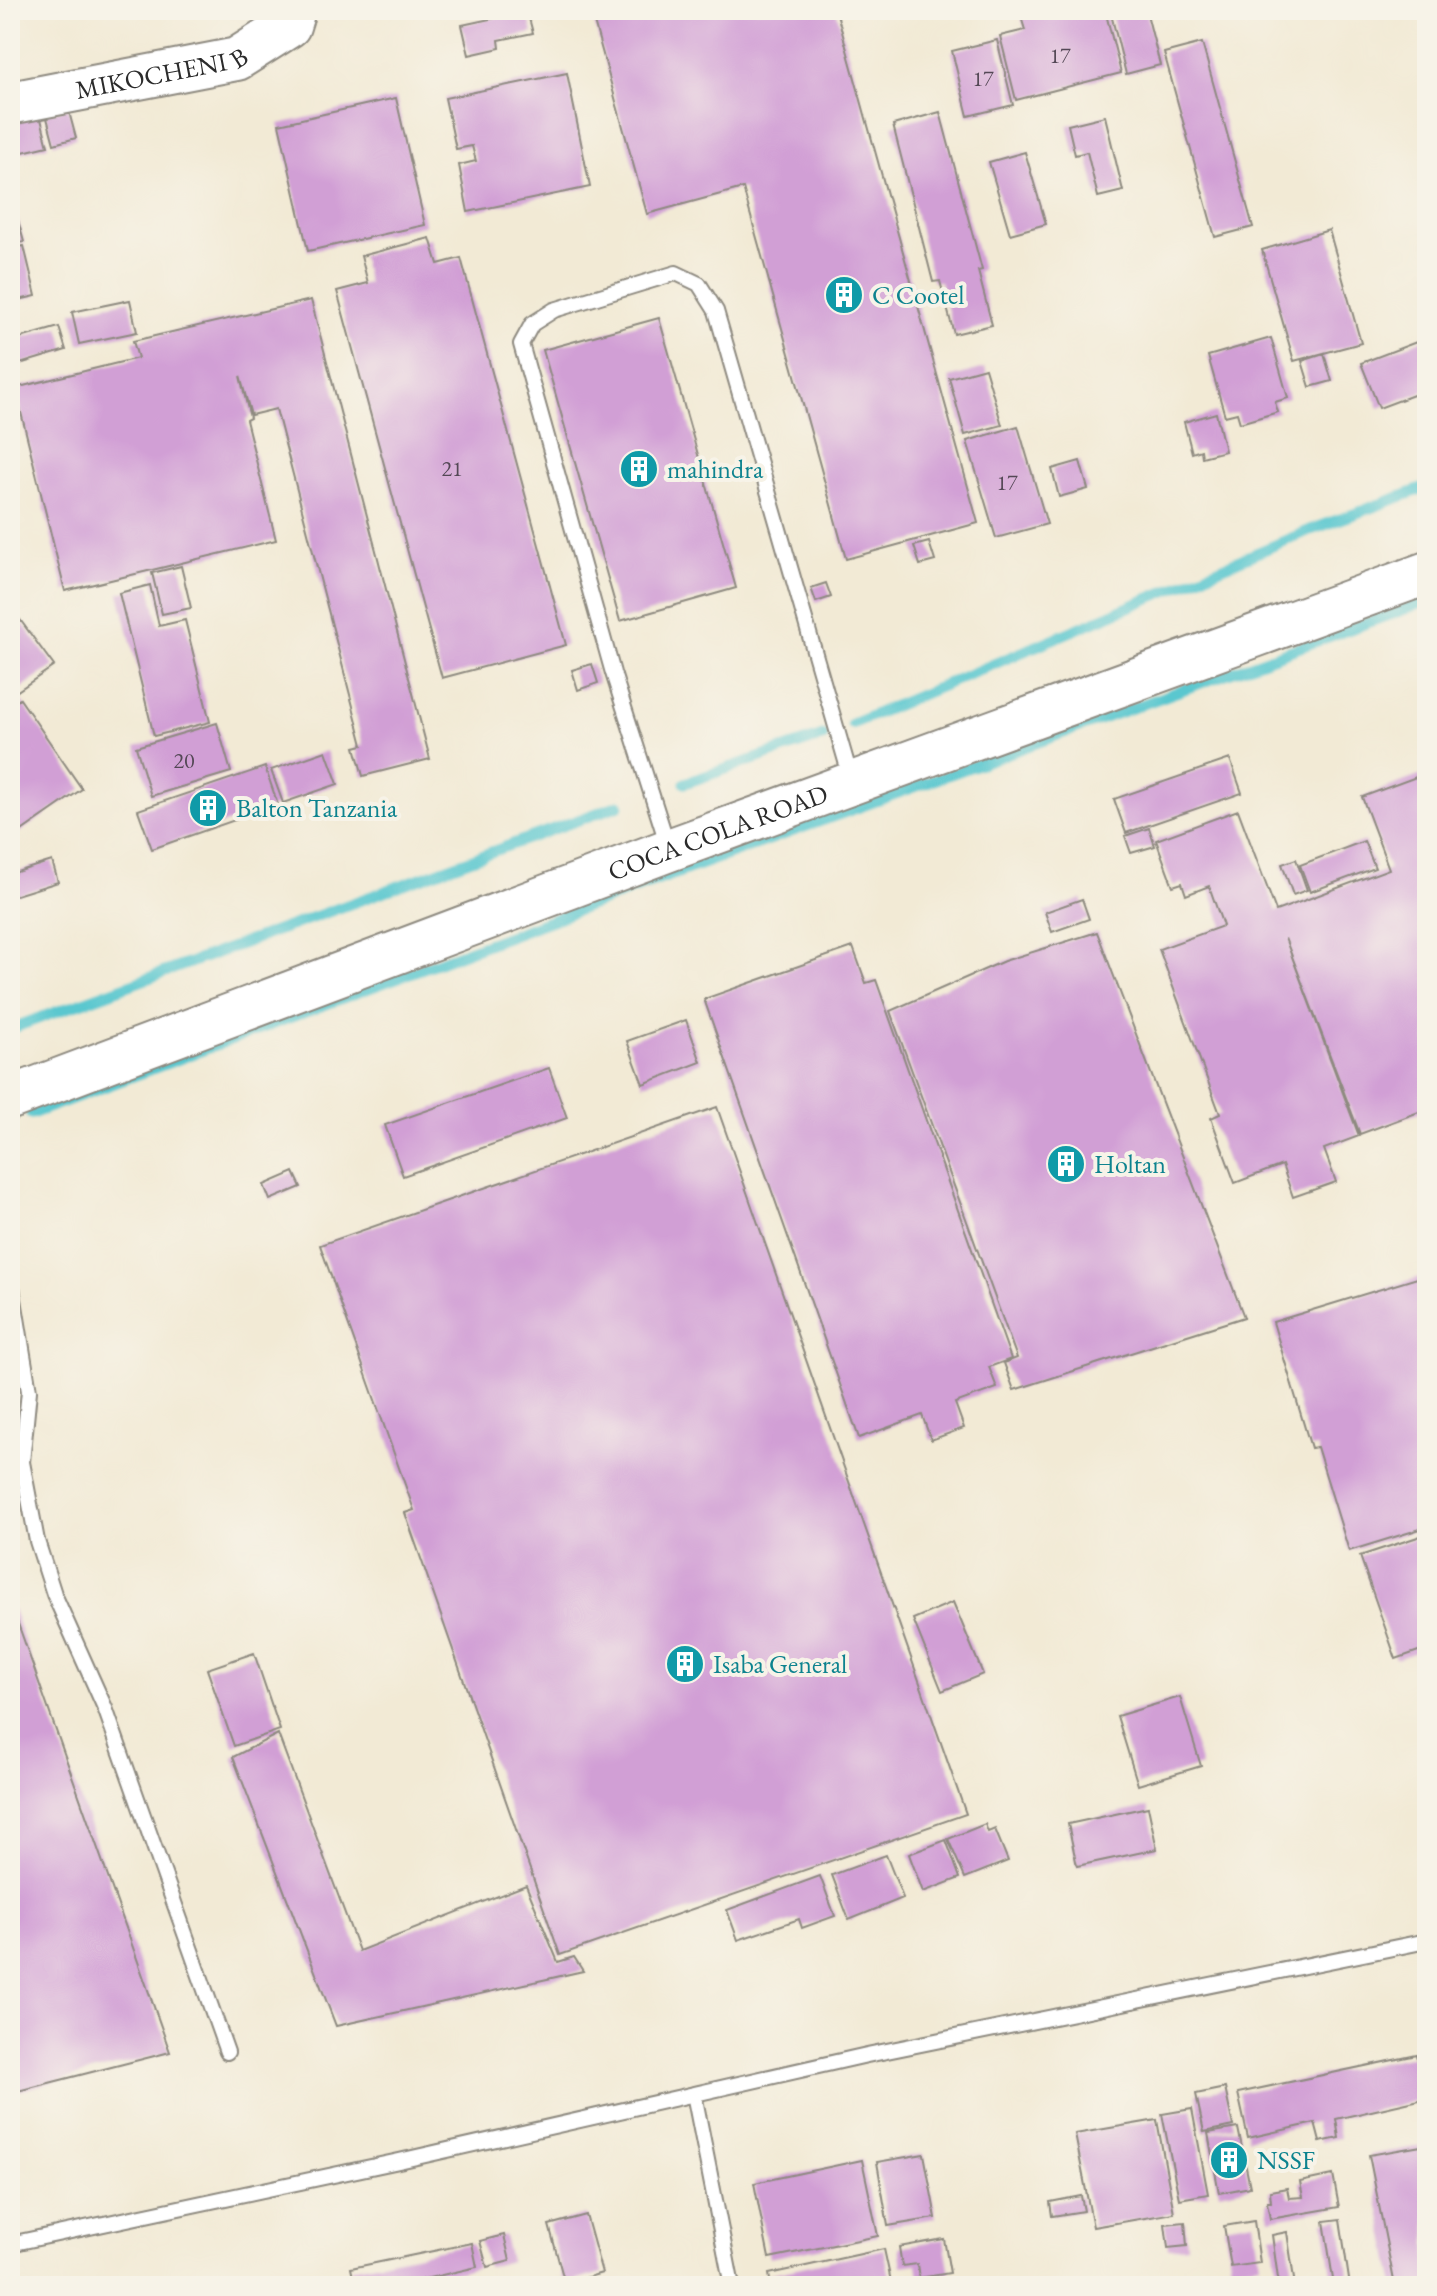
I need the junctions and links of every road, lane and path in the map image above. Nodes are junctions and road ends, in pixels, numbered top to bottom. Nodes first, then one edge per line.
1 (294, 10) edge
2 (10, 103) edge
3 (1427, 573) edge
4 (853, 784) junction
5 (669, 850) junction
6 (10, 1098) edge
7 (10, 1275) edge
8 (16, 1465) edge
9 (1427, 1941) edge
10 (227, 2052) dead end
11 (694, 2094) junction
12 (10, 2244) edge
13 (732, 2286) edge

1 - 2 main road, MIKOCHENI B
3 - 4 main road, COCA COLA ROAD
4 - 5 main road, COCA COLA ROAD
4 - 5 lane
5 - 6 main road, COCA COLA ROAD
7 - 8 lane
8 - 10 lane
9 - 11 lane
11 - 12 lane
11 - 13 lane

